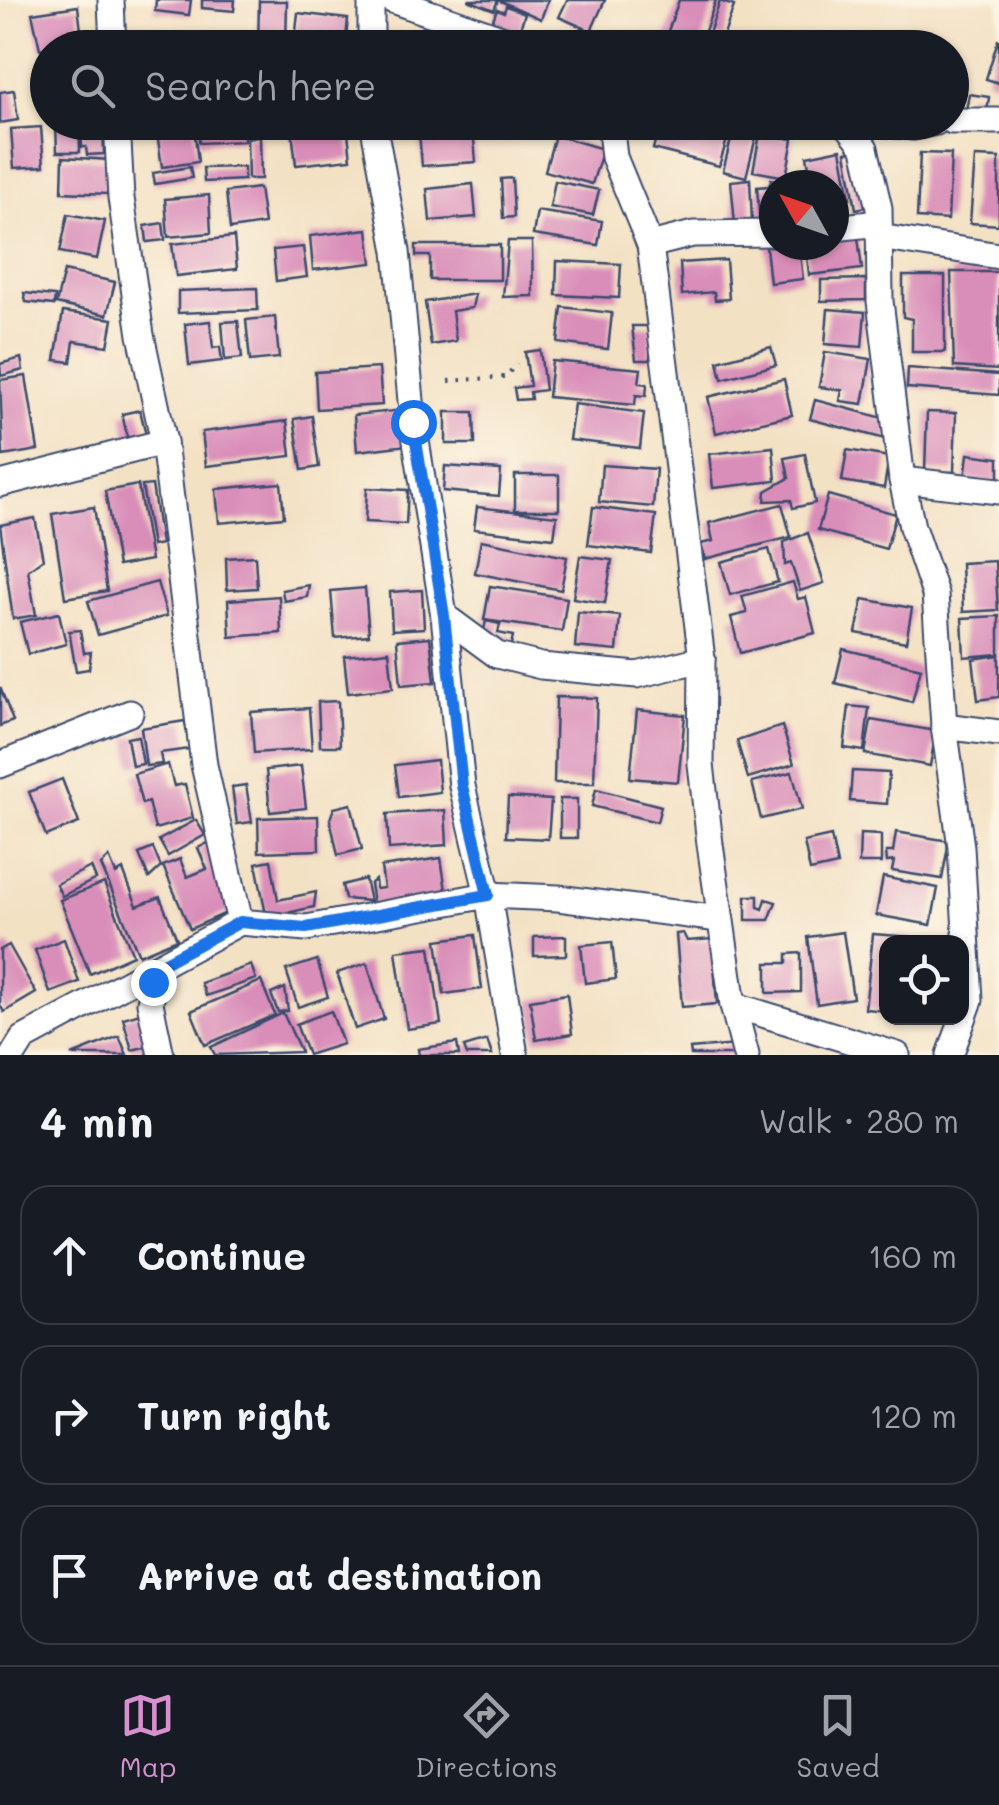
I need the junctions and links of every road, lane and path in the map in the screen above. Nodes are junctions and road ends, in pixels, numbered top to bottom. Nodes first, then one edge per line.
1 (112, 0) edge
2 (371, 0) edge
3 (392, 0) edge
4 (113, 30) edge
5 (370, 30) edge
6 (478, 30) edge
7 (969, 121) edge
8 (999, 121) edge
9 (118, 140) edge
10 (377, 140) edge
11 (612, 140) edge
12 (855, 140) edge
13 (849, 229) edge
14 (879, 230) junction
15 (759, 233) edge
16 (650, 245) junction
17 (999, 256) edge
18 (517, 364) dead end
19 (450, 380) dead end
20 (164, 442) junction
21 (902, 480) junction
22 (0, 484) edge
23 (999, 491) edge
24 (444, 616) junction
25 (497, 655) junction
26 (702, 659) junction
27 (450, 676) junction
28 (130, 713) dead end
29 (944, 726) junction
30 (999, 733) edge
31 (0, 765) edge
32 (488, 895) junction
33 (719, 919) junction
34 (240, 922) junction
35 (158, 966) junction
36 (734, 1005) junction
37 (13, 1055) edge
38 (161, 1055) edge
39 (515, 1055) edge
40 (746, 1055) edge
41 (896, 1055) edge
42 (950, 1055) edge

1 - 4 street
2 - 5 street
3 - 6 street
7 - 8 street
9 - 20 street
10 - 24 street
11 - 16 street
12 - 14 street
13 - 14 street
14 - 17 street
14 - 21 street
15 - 16 street
16 - 26 street
18 - 19 path
20 - 22 street
20 - 34 street
21 - 23 street
21 - 29 street
24 - 25 street
24 - 27 street
25 - 26 street
25 - 27 street
26 - 33 street
27 - 32 street
28 - 31 street
29 - 30 street
29 - 42 street
32 - 33 street
32 - 34 street
32 - 39 street
33 - 36 street
34 - 35 street
35 - 37 street
35 - 38 street
36 - 40 street
36 - 41 street

